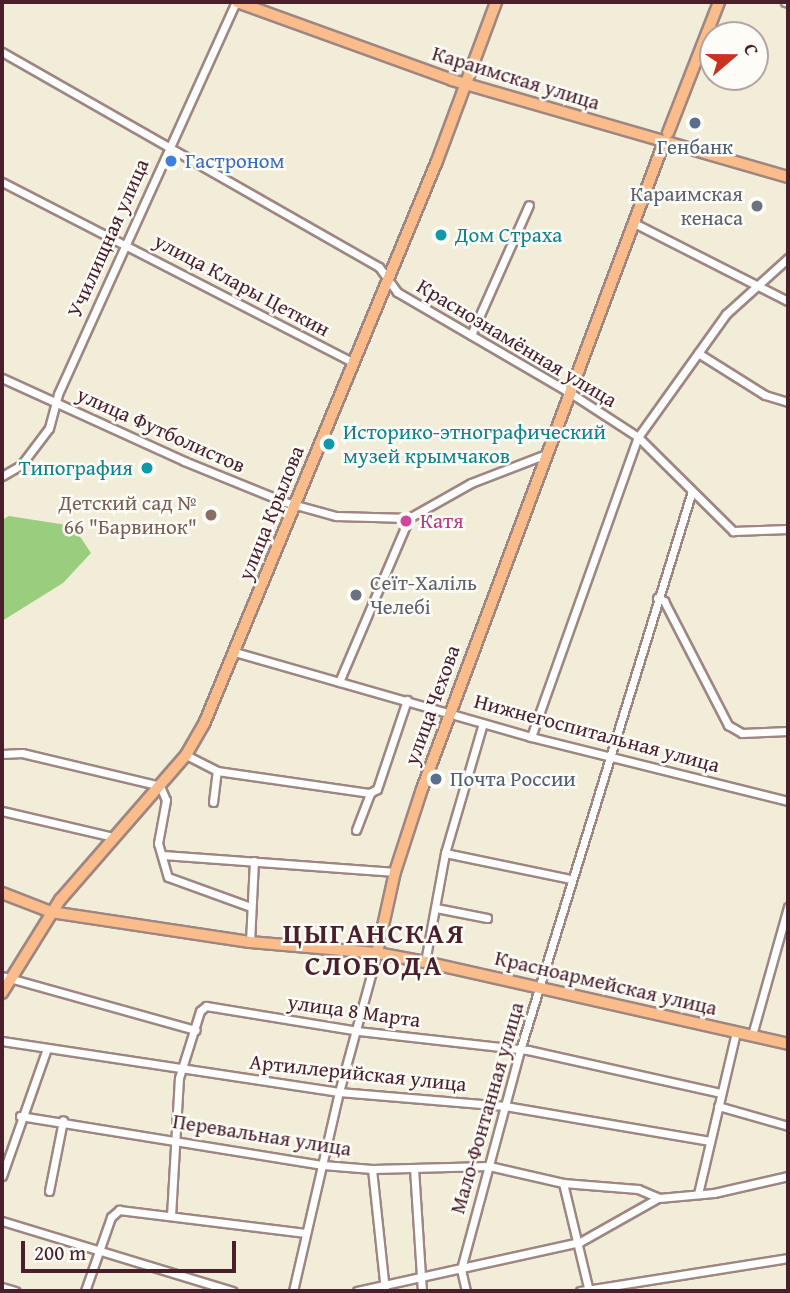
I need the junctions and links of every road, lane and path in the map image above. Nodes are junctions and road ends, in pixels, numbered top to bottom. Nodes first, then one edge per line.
1 (237, 2) edge
2 (496, 2) edge
3 (719, 2) edge
4 (2, 52) edge
5 (466, 84) junction
6 (668, 133) dead end
7 (167, 147) junction
8 (661, 149) dead end
9 (788, 177) edge
10 (2, 182) edge
11 (529, 205) dead end
12 (634, 223) junction
13 (127, 245) junction
14 (788, 258) edge
15 (388, 279) junction
16 (756, 284) junction
17 (788, 301) edge
18 (471, 335) junction
19 (698, 353) junction
20 (354, 363) junction
21 (2, 378) edge
22 (569, 391) junction
23 (788, 402) edge
24 (56, 403) junction
25 (638, 437) junction
26 (546, 454) junction
27 (2, 476) edge
28 (691, 494) junction
29 (296, 505) junction
30 (409, 518) junction
31 (788, 529) edge
32 (657, 598) junction
33 (235, 652) junction
34 (339, 682) junction
35 (407, 700) junction
36 (450, 711) junction
37 (483, 723) junction
38 (788, 731) edge
39 (531, 737) junction
40 (2, 754) edge
41 (187, 755) junction
42 (609, 756) junction
43 (217, 771) junction
44 (160, 786) junction
45 (370, 793) junction
46 (788, 801) edge
47 (213, 802) dead end
48 (2, 811) edge
49 (356, 830) dead end
50 (114, 837) junction
51 (445, 853) junction
52 (163, 855) junction
53 (254, 860) junction
54 (395, 872) junction
55 (571, 879) junction
56 (2, 893) edge
57 (251, 907) junction
58 (788, 907) edge
59 (436, 908) junction
60 (51, 912) junction
61 (487, 918) dead end
62 (250, 942) junction
63 (377, 953) junction
64 (425, 961) junction
65 (7, 977) edge
66 (539, 989) junction
67 (2, 993) edge
68 (196, 1030) junction
69 (358, 1031) junction
70 (736, 1032) junction
71 (752, 1035) junction
72 (2, 1041) edge
73 (788, 1044) edge
74 (520, 1050) junction
75 (46, 1051) junction
76 (183, 1069) junction
77 (339, 1092) junction
78 (720, 1093) junction
79 (505, 1106) junction
80 (718, 1106) junction
81 (20, 1116) junction
82 (64, 1120) junction
83 (788, 1126) edge
84 (175, 1138) junction
85 (710, 1141) junction
86 (323, 1165) junction
87 (489, 1166) junction
88 (414, 1168) junction
89 (372, 1169) junction
90 (2, 1175) edge
91 (788, 1176) edge
92 (563, 1183) junction
93 (49, 1191) dead end
94 (698, 1194) junction
95 (659, 1198) junction
96 (171, 1216) junction
97 (2, 1221) edge
98 (306, 1233) junction
99 (580, 1242) junction
100 (98, 1250) junction
101 (788, 1258) edge
102 (461, 1269) junction
103 (420, 1278) junction
104 (2, 1287) edge
105 (384, 1288) edge
106 (589, 1290) edge
107 (15, 1291) edge
108 (85, 1291) edge
109 (233, 1291) edge
110 (293, 1291) edge
111 (357, 1291) edge
112 (422, 1291) edge
113 (466, 1291) edge
114 (580, 1291) edge

1 - 5 main road, Караимская улица
1 - 7 street, Училищная улица
2 - 5 main road, улица Крылова
3 - 6 main road
4 - 7 street, Краснознамённая улица
5 - 9 main road, Караимская улица
5 - 15 main road, улица Крылова
7 - 13 street, Училищная улица
7 - 15 street, Краснознамённая улица
8 - 12 main road, улица Чехова
10 - 13 street, улица Клары Цеткин
11 - 18 street
12 - 16 street
12 - 22 main road, улица Чехова
13 - 20 street, улица Клары Цеткин
13 - 24 street, Училищная улица
14 - 16 street
15 - 18 street, Краснознамённая улица
15 - 20 main road, улица Крылова
16 - 17 street
16 - 19 street
18 - 22 street, Краснознамённая улица
19 - 23 street
19 - 25 street
20 - 29 main road, улица Крылова
21 - 24 street, улица Футболистов
22 - 25 street, Краснознамённая улица
22 - 26 main road, улица Чехова
24 - 27 street, Училищная улица
24 - 29 street, улица Футболистов
25 - 28 street, Краснознамённая улица
25 - 39 street
26 - 30 street
26 - 36 main road, улица Чехова
28 - 31 street, Краснознамённая улица
28 - 32 street, Мало-Фонтанная улица
29 - 30 street, улица Футболистов
29 - 33 main road, улица Крылова
30 - 34 street
32 - 38 street
32 - 42 street, Мало-Фонтанная улица
33 - 34 street, Нижнегоспитальная улица
33 - 41 main road, улица Крылова
34 - 35 street, Нижнегоспитальная улица
35 - 36 street, Нижнегоспитальная улица
35 - 45 street
36 - 37 street, Нижнегоспитальная улица
36 - 54 main road, улица Чехова
37 - 39 street, Нижнегоспитальная улица
37 - 51 street
39 - 42 street, Нижнегоспитальная улица
40 - 44 street
41 - 43 street
41 - 44 main road, улица Крылова
42 - 46 street, Нижнегоспитальная улица
42 - 55 street, Мало-Фонтанная улица
43 - 45 street
43 - 47 street
44 - 50 main road, улица Крылова
44 - 52 street
45 - 49 street
48 - 50 street
50 - 60 main road, улица Крылова
51 - 55 street
51 - 59 street
52 - 53 street
52 - 57 street
53 - 54 street
53 - 57 street
54 - 63 main road, улица Чехова
55 - 66 street, Мало-Фонтанная улица
56 - 60 main road, Красноармейская улица
57 - 62 street
58 - 71 street
59 - 61 street
59 - 64 street
60 - 62 main road, Красноармейская улица
60 - 65 main road, улица Крылова
62 - 63 main road, Красноармейская улица
63 - 64 main road, Красноармейская улица
63 - 69 street, улица Чехова
64 - 66 main road, Красноармейская улица
65 - 67 main road, улица Крылова
65 - 68 street
66 - 70 main road, Красноармейская улица
66 - 74 street, Мало-Фонтанная улица
68 - 69 street, улица 8 Марта
68 - 76 street, улица 8 Марта
69 - 74 street, улица 8 Марта
69 - 77 street, улица Чехова
70 - 71 main road, Красноармейская улица
70 - 78 street
71 - 73 main road, Красноармейская улица
72 - 75 street, Артиллерийская улица
74 - 78 street, улица 8 Марта
74 - 79 street, Мало-Фонтанная улица
75 - 76 street, Артиллерийская улица
75 - 81 street
76 - 77 street, Артиллерийская улица
76 - 84 street, улица 8 Марта
77 - 79 street, Артиллерийская улица
77 - 86 street, улица Чехова
78 - 80 street
79 - 85 street, Артиллерийская улица
79 - 87 street, Мало-Фонтанная улица
80 - 83 street
80 - 85 street
81 - 82 street, Перевальная улица
81 - 90 street
82 - 84 street, Перевальная улица
82 - 93 street
84 - 86 street, Перевальная улица
84 - 96 street, улица 8 Марта
85 - 94 street
86 - 89 street, Перевальная улица
86 - 98 street, улица Чехова
87 - 88 street, Перевальная улица
87 - 92 street, Перевальная улица
87 - 102 street, Мало-Фонтанная улица
88 - 89 street, Перевальная улица
88 - 103 street
89 - 105 street
91 - 94 street, Перевальная улица
92 - 95 street, Перевальная улица
92 - 99 street
94 - 95 street, Перевальная улица
95 - 99 street
96 - 98 street
96 - 100 street
97 - 100 street
98 - 110 street, улица Чехова
99 - 102 street
99 - 106 street
100 - 108 street
100 - 109 street
101 - 106 street
102 - 103 street
102 - 113 street, Мало-Фонтанная улица
103 - 105 street
103 - 112 street
104 - 107 street
105 - 111 street
106 - 114 street

